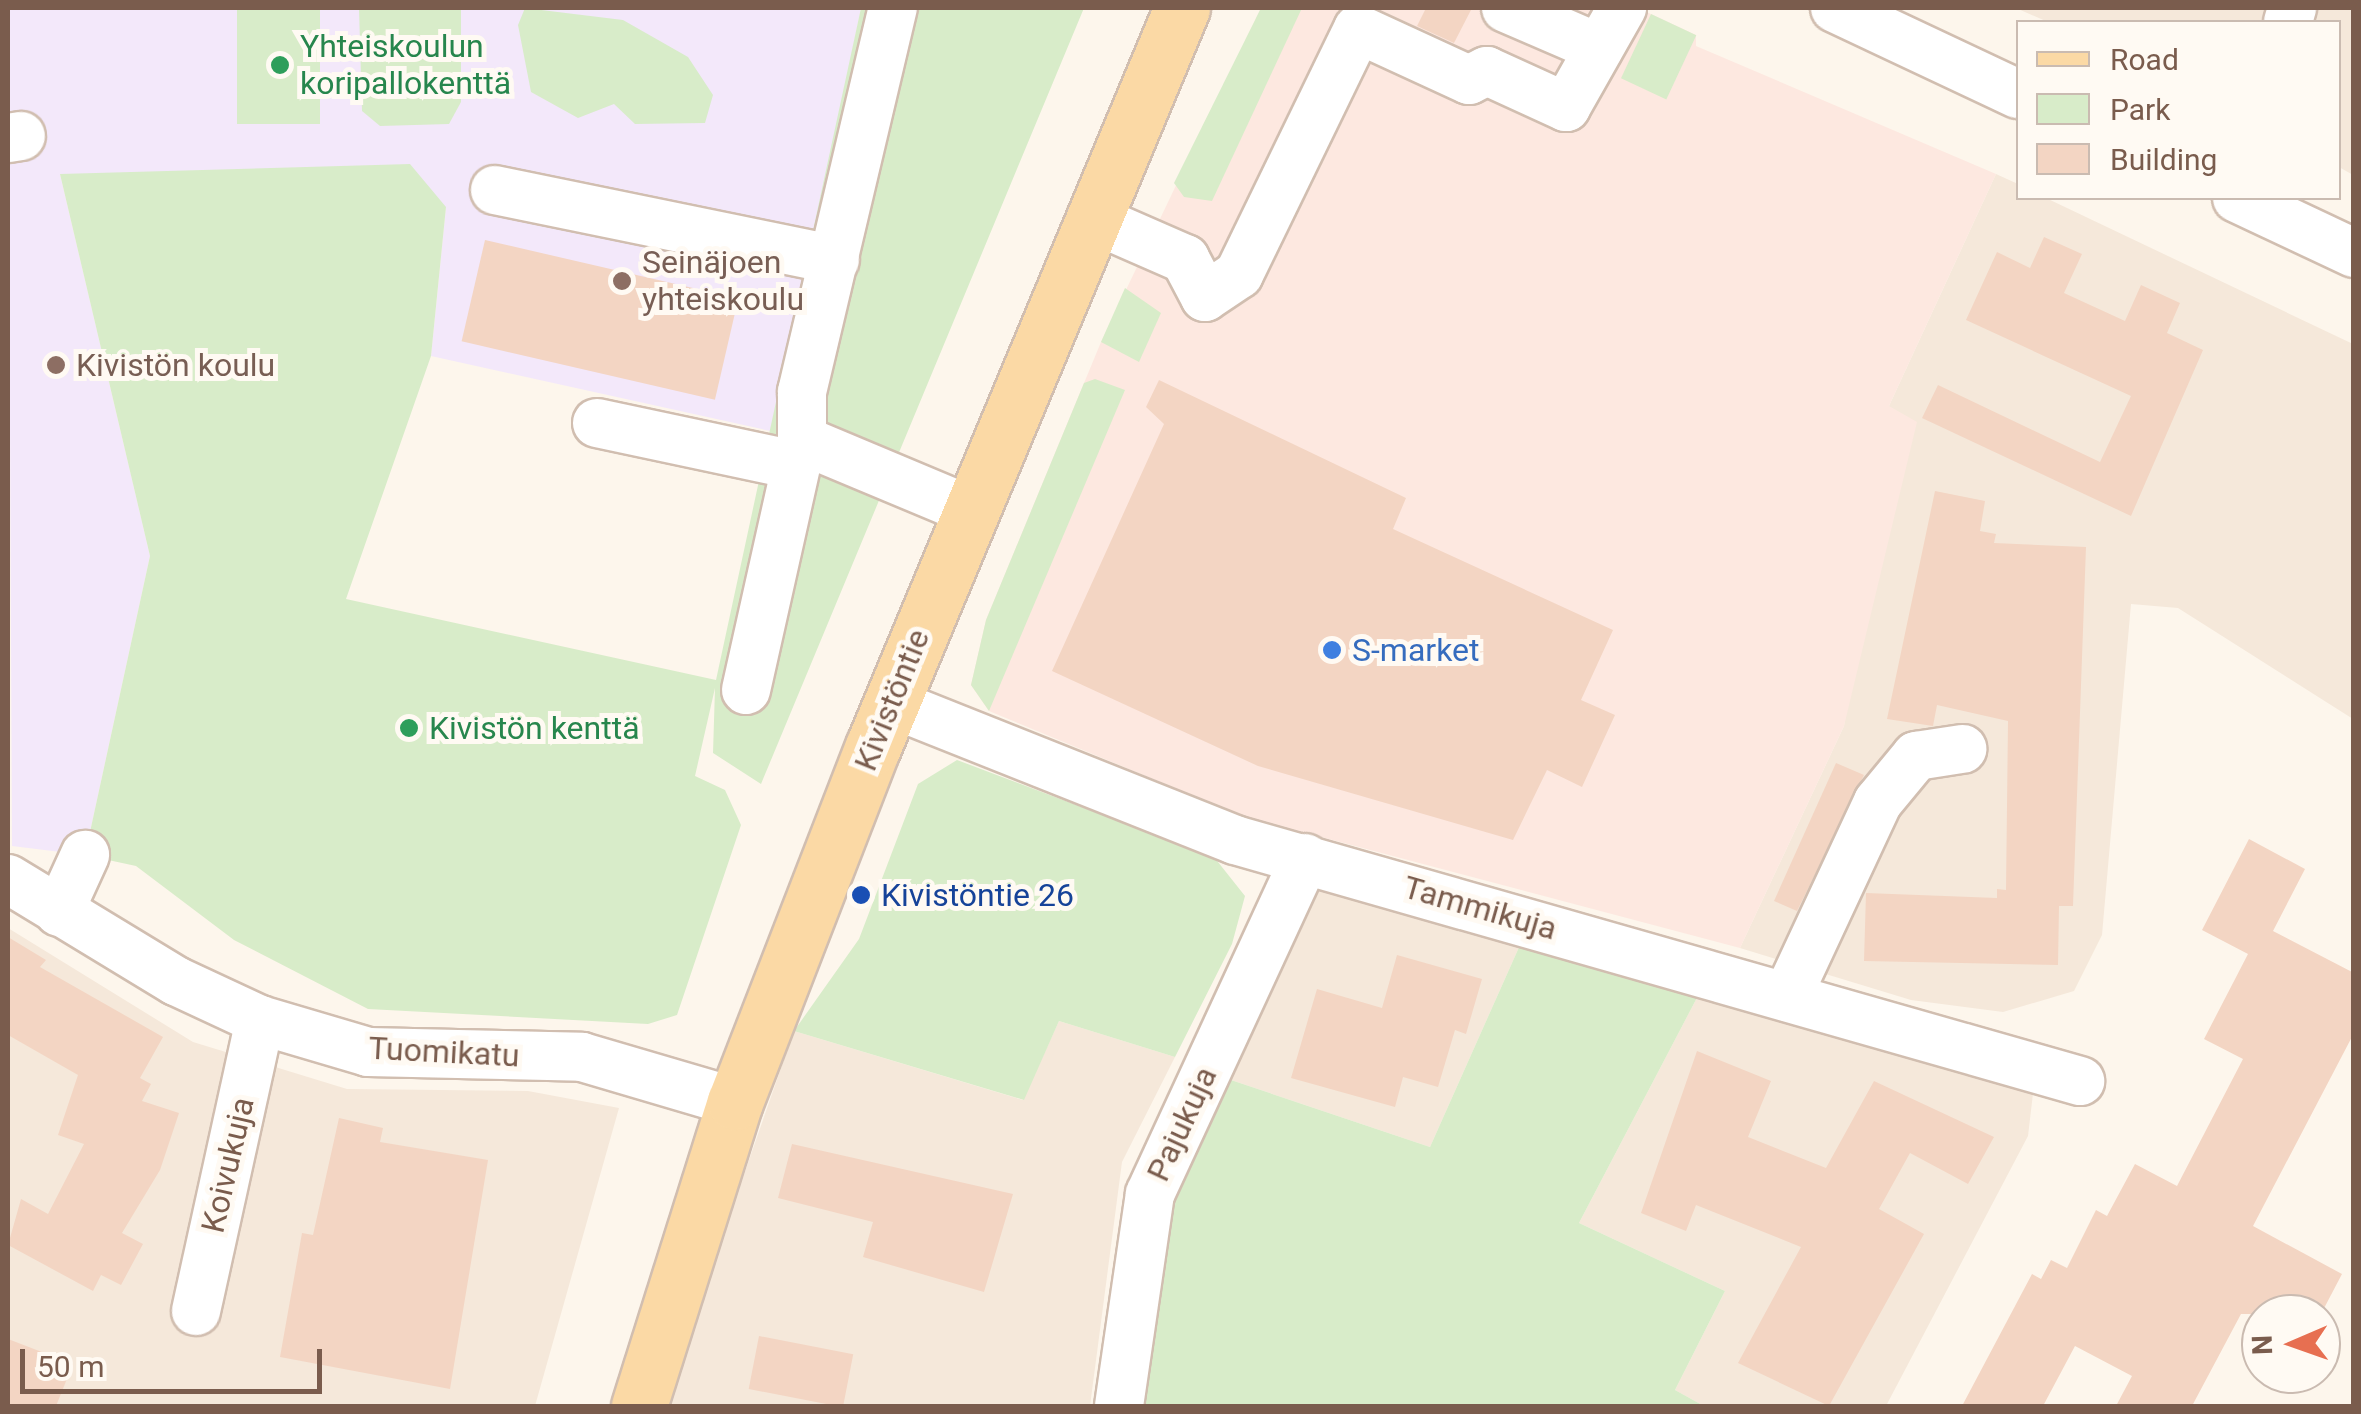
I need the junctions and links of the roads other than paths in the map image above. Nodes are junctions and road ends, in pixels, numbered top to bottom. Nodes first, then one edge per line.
1 (892, 8) edge
2 (1182, 8) edge
3 (1506, 8) edge
4 (1836, 8) edge
5 (1363, 18) edge
6 (1611, 28) edge
7 (2016, 93) edge
8 (495, 190) dead end
9 (2241, 200) edge
10 (1091, 218) junction
11 (2354, 253) edge
12 (835, 260) junction
13 (598, 423) dead end
14 (799, 453) junction
15 (969, 510) junction
16 (746, 690) dead end
17 (890, 703) junction
18 (1962, 748) dead end
19 (85, 854) dead end
20 (1304, 858) junction
21 (8, 879) edge
22 (59, 912) junction
23 (1787, 997) junction
24 (260, 1020) junction
25 (2080, 1082) dead end
26 (735, 1102) junction
27 (196, 1311) dead end
28 (639, 1406) edge
29 (1119, 1406) edge

1 - 12 street
2 - 10 main road, Kivistöntie
3 - 6 street
4 - 7 street
5 - 6 street
5 - 10 street
8 - 12 street
9 - 11 street
10 - 15 main road, Kivistöntie
12 - 14 street
13 - 14 street
14 - 15 street
14 - 16 street
15 - 17 main road, Kivistöntie
17 - 20 street, Tammikuja
17 - 26 main road, Kivistöntie
18 - 23 street
19 - 22 street
20 - 23 street, Tammikuja
20 - 29 street, Pajukuja
21 - 22 street, Tuomikatu
22 - 24 street, Tuomikatu
23 - 25 street, Tammikuja
24 - 26 street, Tuomikatu
24 - 27 street, Koivukuja
26 - 28 main road, Kivistöntie

